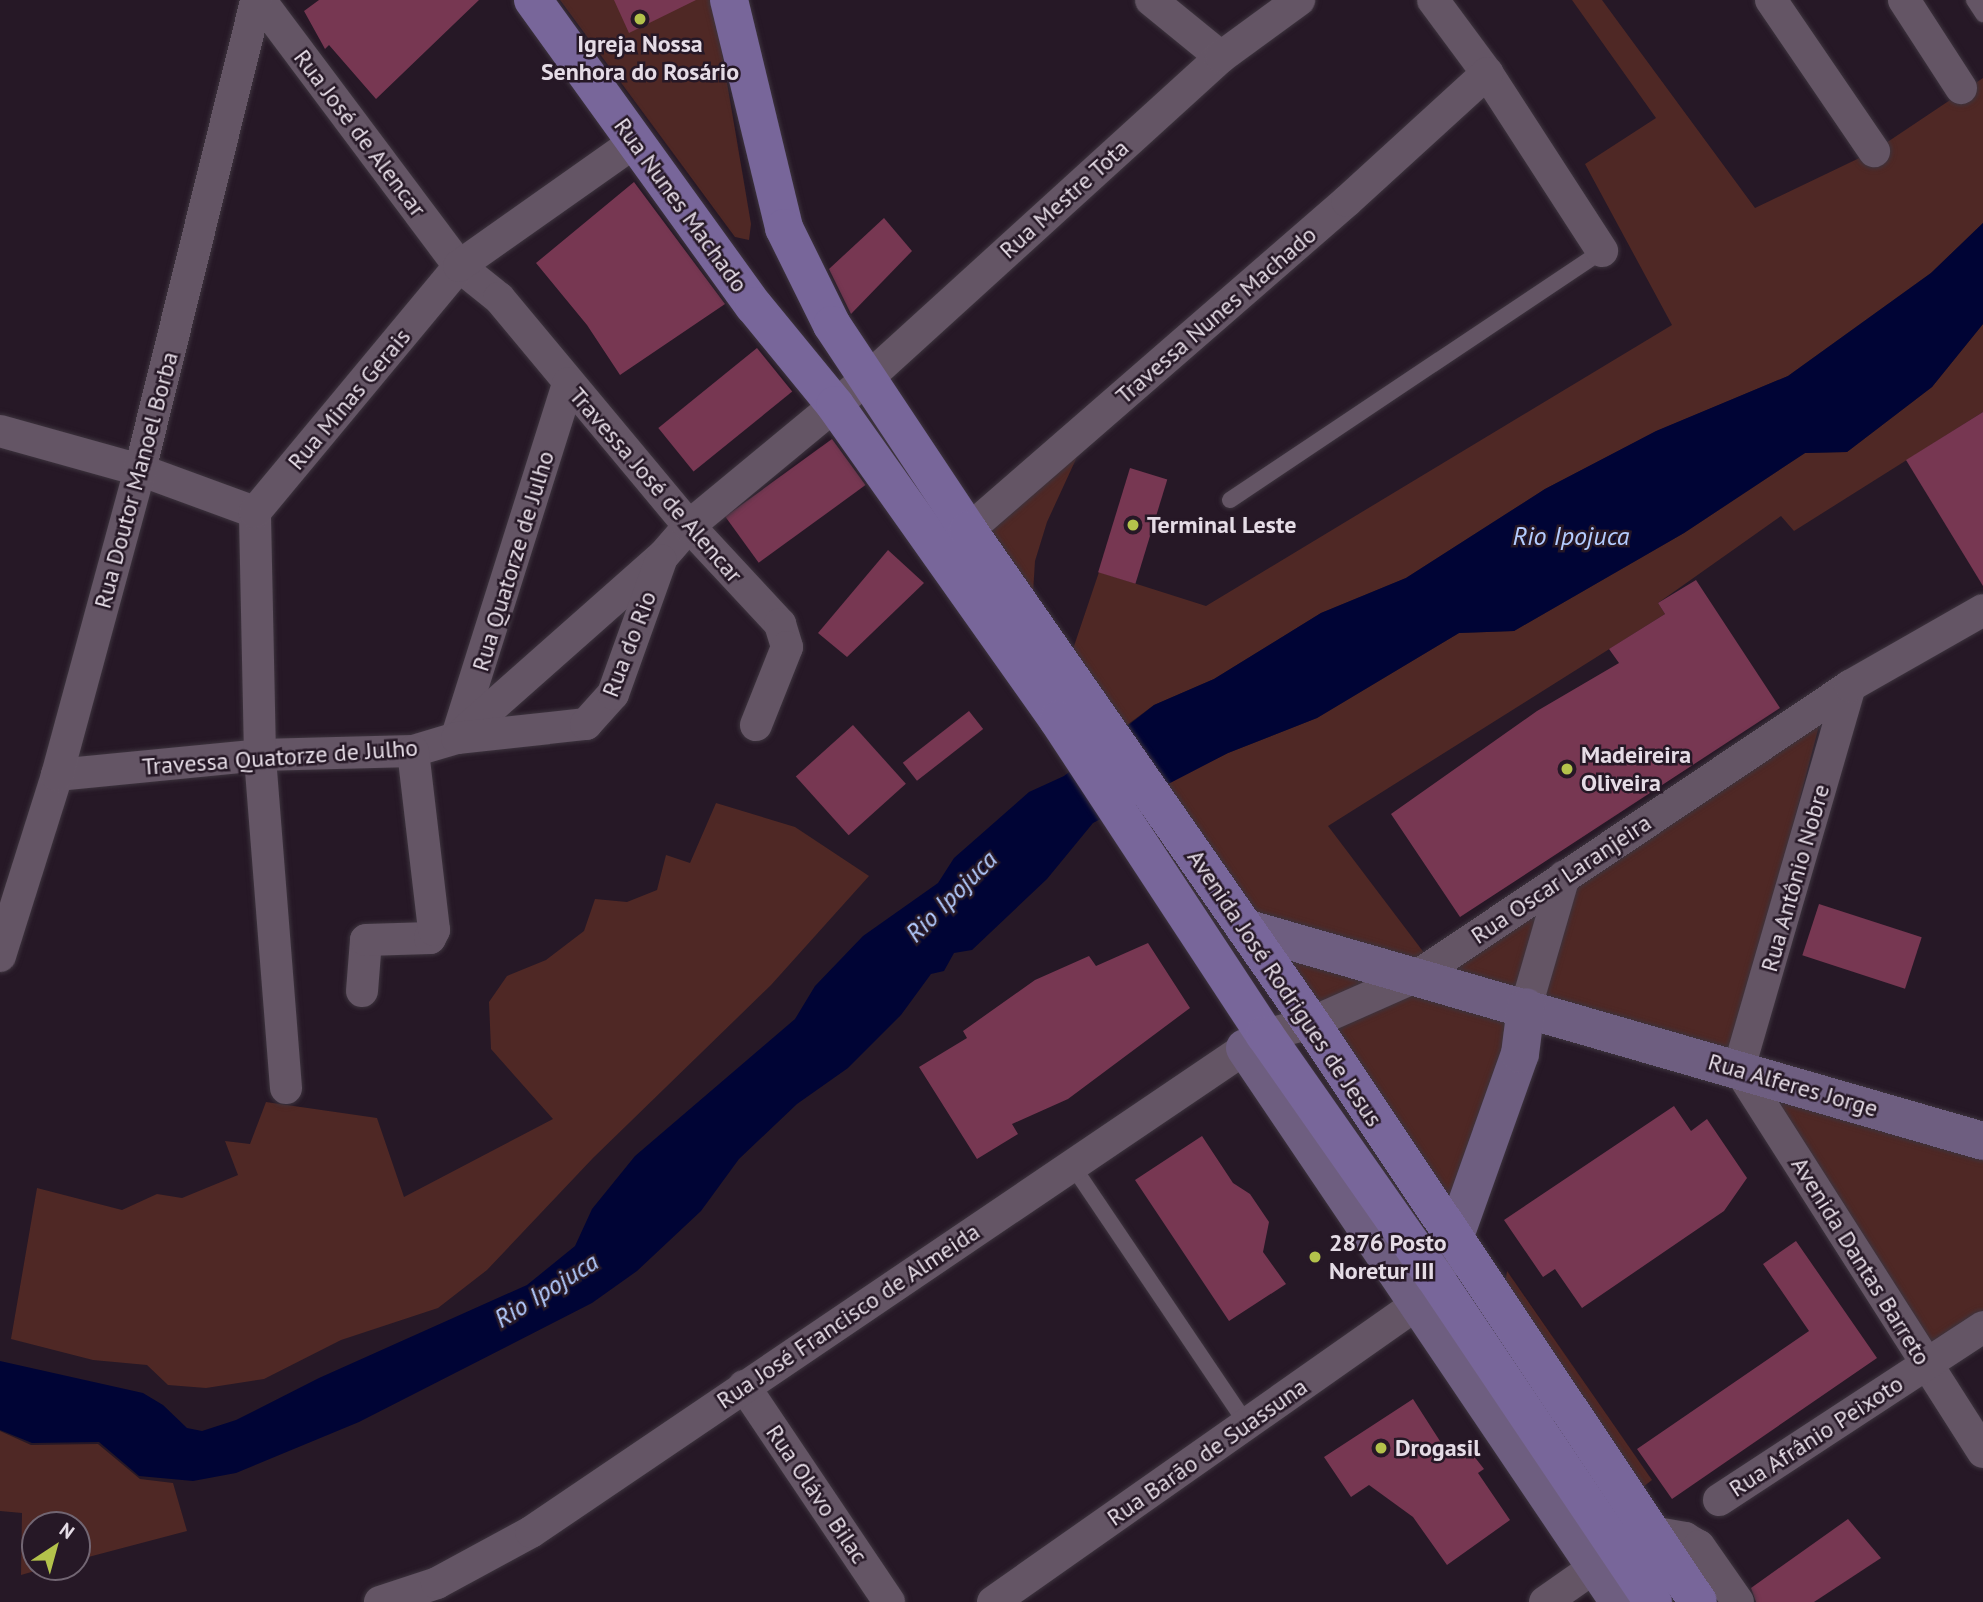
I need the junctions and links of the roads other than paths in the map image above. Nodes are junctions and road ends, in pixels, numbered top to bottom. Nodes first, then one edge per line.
1 (258, 0) edge
2 (533, 0) edge
3 (729, 0) edge
4 (1151, 0) edge
5 (1299, 0) edge
6 (1433, 0) edge
7 (1771, 0) edge
8 (1904, 0) edge
9 (1973, 0) edge
10 (1983, 14) edge
11 (1221, 57) junction
12 (1488, 73) junction
13 (1961, 88) dead end
14 (636, 141) junction
15 (1874, 151) dead end
16 (1602, 251) joint
17 (459, 267) junction
18 (867, 379) junction
19 (568, 383) junction
20 (835, 405) junction
21 (0, 431) edge
22 (140, 470) junction
23 (1230, 500) dead end
24 (256, 512) junction
25 (689, 526) junction
26 (954, 542) junction
27 (663, 556) junction
28 (1983, 610) edge
29 (1850, 687) junction
30 (1072, 709) junction
31 (586, 724) joint
32 (756, 725) dead end
33 (457, 738) junction
34 (413, 751) junction
35 (260, 755) junction
36 (57, 775) junction
37 (1564, 876) junction
38 (1245, 928) junction
39 (0, 956) edge
40 (1417, 976) junction
41 (362, 991) dead end
42 (1526, 1007) junction
43 (1311, 1023) junction
44 (1602, 1030) junction
45 (1255, 1042) junction
46 (1520, 1054) junction
47 (1739, 1069) junction
48 (286, 1088) dead end
49 (1983, 1141) edge
50 (1072, 1165) junction
51 (1454, 1239) junction
52 (1427, 1289) junction
53 (1983, 1326) edge
54 (1926, 1364) junction
55 (744, 1386) junction
56 (1247, 1424) junction
57 (1983, 1452) edge
58 (1719, 1500) dead end
59 (1651, 1532) junction
60 (1595, 1567) junction
61 (380, 1602) edge
62 (889, 1602) edge
63 (993, 1602) edge
64 (1545, 1602) edge
65 (1619, 1602) edge
66 (1653, 1602) edge
67 (1698, 1602) edge
68 (1738, 1602) edge

1 - 17 street, Rua José de Alencar
1 - 22 street, Rua Doutor Manoel Borba
2 - 14 main road, Rua Nunes Machado
3 - 18 main road
4 - 11 street
5 - 11 street, Rua Mestre Tota
6 - 12 street
7 - 15 street
8 - 13 street
9 - 10 lane
11 - 18 street, Rua Mestre Tota
12 - 16 street
12 - 26 street, Travessa Nunes Machado
14 - 17 street, Rua Minas Gerais
14 - 20 main road, Rua Nunes Machado
16 - 23 lane
17 - 19 street, Travessa José de Alencar
17 - 24 street, Rua Minas Gerais
18 - 20 street, Rua Mestre Tota
18 - 26 main road, Avenida José Rodrigues de Jesus
19 - 25 street, Travessa José de Alencar
19 - 33 street, Rua Quatorze de Julho
20 - 25 street, Rua Mestre Tota
20 - 26 main road, Avenida José Rodrigues de Jesus
21 - 22 street
22 - 24 street
22 - 36 street, Rua Doutor Manoel Borba
24 - 35 street
25 - 27 street, Rua Mestre Tota
25 - 32 street, Travessa José de Alencar
26 - 30 main road, Avenida José Rodrigues de Jesus
27 - 31 street, Rua do Rio
27 - 33 street
28 - 29 street, Rua Oscar Laranjeira
29 - 37 street, Rua Oscar Laranjeira
29 - 47 street, Rua Antônio Nobre
30 - 38 main road, Avenida José Rodrigues de Jesus
30 - 45 main road, Avenida José Rodrigues de Jesus
31 - 33 street, Travessa Quatorze de Julho
33 - 34 street, Travessa Quatorze de Julho
34 - 35 street, Travessa Quatorze de Julho
34 - 41 street
35 - 36 street, Travessa Quatorze de Julho
35 - 48 street
36 - 39 street, Rua Doutor Manoel Borba
37 - 40 street, Rua Oscar Laranjeira
37 - 42 street
38 - 40 street, Rua Alferes Jorge
38 - 43 main road, Avenida José Rodrigues de Jesus
40 - 42 street, Rua Alferes Jorge
40 - 43 street, Rua Oscar Laranjeira
42 - 44 street, Rua Alferes Jorge
42 - 46 street
43 - 45 street, Rua José Francisco de Almeida
43 - 51 main road, Avenida José Rodrigues de Jesus
44 - 46 street
44 - 47 street, Rua Alferes Jorge
45 - 50 street, Rua José Francisco de Almeida
45 - 52 main road, Avenida José Rodrigues de Jesus
46 - 51 street
47 - 49 street, Rua Alferes Jorge
47 - 54 street, Avenida Dantas Barreto
50 - 55 street, Rua José Francisco de Almeida
50 - 56 lane
51 - 52 street
51 - 59 main road, Avenida José Rodrigues de Jesus
52 - 56 street, Rua Barão de Suassuna
52 - 60 street, Avenida José Rodrigues de Jesus
52 - 66 main road, Avenida José Rodrigues de Jesus
53 - 54 street, Rua Afrânio Peixoto
54 - 57 street, Avenida Dantas Barreto
54 - 58 street, Rua Afrânio Peixoto
55 - 61 street, Rua José Francisco de Almeida
55 - 62 street, Rua Olávo Bilac
56 - 63 street, Rua Barão de Suassuna
59 - 67 main road, Avenida José Rodrigues de Jesus
59 - 68 street
60 - 64 street
60 - 65 street, Avenida José Rodrigues de Jesus

